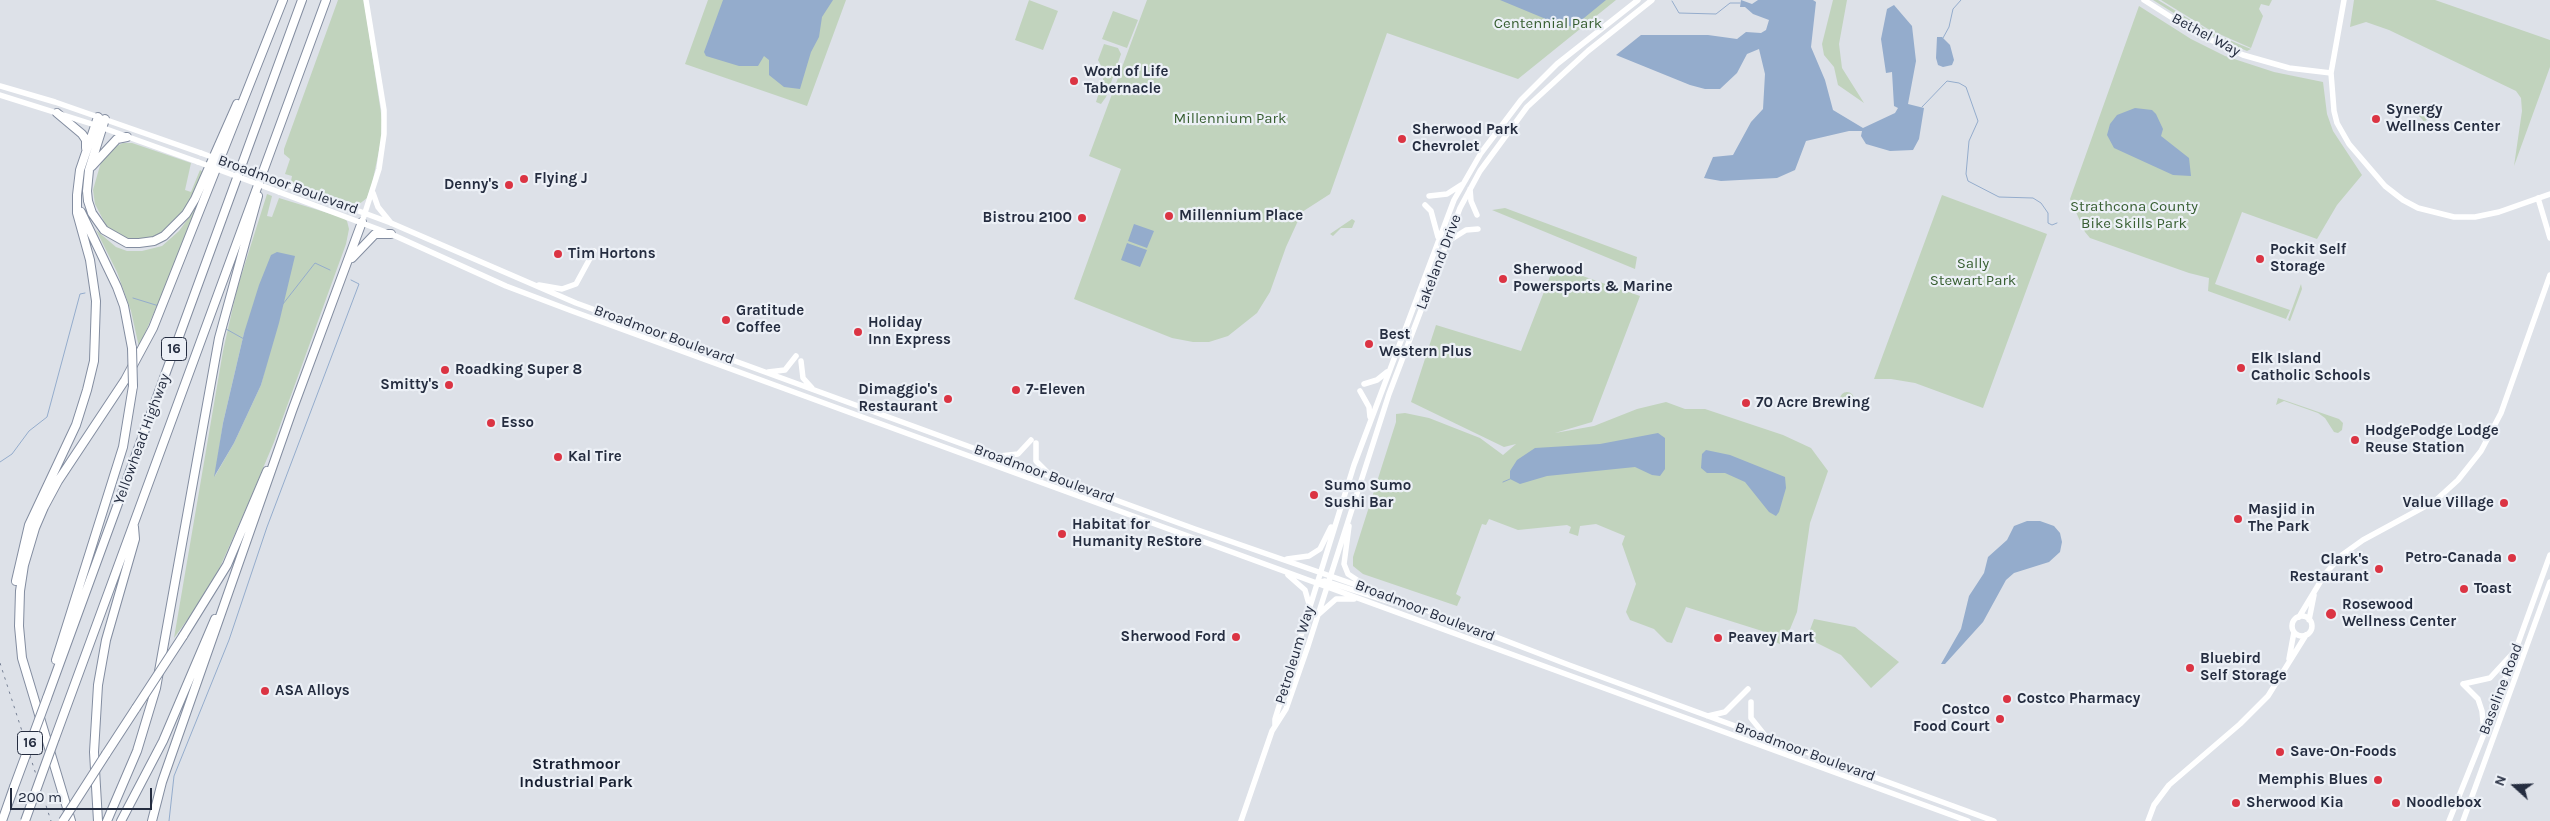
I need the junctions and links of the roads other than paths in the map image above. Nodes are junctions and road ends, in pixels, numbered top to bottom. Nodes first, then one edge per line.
1 (283, 0) edge
2 (302, 0) edge
3 (326, 0) edge
4 (366, 0) edge
5 (1638, 0) edge
6 (1652, 0) edge
7 (2144, 0) edge
8 (2344, 0) edge
9 (258, 62) junction
10 (2331, 73) junction
11 (0, 86) edge
12 (0, 95) edge
13 (57, 113) junction
14 (101, 118) junction
15 (98, 126) junction
16 (126, 136) junction
17 (86, 151) junction
18 (264, 168) junction
19 (90, 170) junction
20 (1462, 184) junction
21 (1470, 189) junction
22 (373, 193) junction
23 (2550, 194) edge
24 (77, 195) junction
25 (1429, 196) dead end
26 (2538, 198) junction
27 (1425, 205) dead end
28 (366, 214) junction
29 (1477, 215) dead end
30 (362, 222) junction
31 (391, 224) junction
32 (1478, 229) dead end
33 (391, 234) junction
34 (1438, 238) junction
35 (2550, 238) edge
36 (1447, 242) junction
37 (594, 251) dead end
38 (347, 263) junction
39 (2550, 275) edge
40 (522, 282) junction
41 (796, 356) dead end
42 (801, 361) dead end
43 (1389, 370) junction
44 (766, 372) junction
45 (1364, 384) dead end
46 (814, 390) junction
47 (1360, 391) dead end
48 (292, 411) junction
49 (1370, 420) junction
50 (994, 456) junction
51 (1052, 476) junction
52 (1358, 486) junction
53 (1342, 504) junction
54 (133, 525) junction
55 (2550, 555) edge
56 (1285, 559) junction
57 (238, 569) junction
58 (1280, 570) junction
59 (1320, 573) junction
60 (1328, 582) junction
61 (2550, 582) edge
62 (1317, 583) junction
63 (1372, 590) junction
64 (2315, 591) junction
65 (1362, 600) junction
66 (1405, 602) junction
67 (1310, 606) junction
68 (1317, 615) junction
69 (2299, 617) junction
70 (2309, 620) junction
71 (19, 626) junction
72 (2294, 632) junction
73 (2306, 635) junction
74 (2516, 650) junction
75 (2289, 661) junction
76 (1748, 688) dead end
77 (47, 698) junction
78 (1751, 702) dead end
79 (1707, 716) junction
80 (1274, 727) junction
81 (2484, 734) junction
82 (1767, 738) junction
83 (2450, 818) edge
84 (2, 821) edge
85 (25, 821) edge
86 (63, 821) edge
87 (71, 821) edge
88 (98, 821) edge
89 (106, 821) edge
90 (121, 821) edge
91 (152, 821) edge
92 (1241, 821) edge
93 (1968, 821) edge
94 (1994, 821) edge
95 (2148, 821) edge
96 (2444, 821) edge
97 (2463, 821) edge

1 - 9 highway
2 - 77 highway, Yellowhead Highway / 16
3 - 18 highway, Yellowhead Highway / 16
4 - 22 main road
5 - 20 main road, Lakeland Drive
6 - 21 main road, Lakeland Drive
7 - 10 main road, Bethel Way
8 - 10 main road
9 - 19 highway
9 - 71 highway
10 - 26 main road
11 - 14 main road, Broadmoor Boulevard
12 - 13 main road, Broadmoor Boulevard
13 - 15 main road, Broadmoor Boulevard
13 - 17 highway
14 - 15 highway
14 - 28 main road, Broadmoor Boulevard, bridge
15 - 16 main road, Broadmoor Boulevard
15 - 17 highway
15 - 19 highway
16 - 19 highway
16 - 30 main road, Broadmoor Boulevard, bridge
17 - 24 highway
18 - 54 highway, Yellowhead Highway / 16
18 - 89 highway
20 - 25 main road
20 - 34 main road, Lakeland Drive
21 - 29 main road
21 - 36 main road, Lakeland Drive
22 - 28 main road
22 - 31 main road
23 - 26 main road
24 - 71 highway
24 - 77 highway, bridge
26 - 35 main road
27 - 34 main road
28 - 30 main road
28 - 31 main road, Broadmoor Boulevard
30 - 33 main road, Broadmoor Boulevard
30 - 38 highway
31 - 40 main road, Broadmoor Boulevard
32 - 36 main road
33 - 38 highway
33 - 58 main road, Broadmoor Boulevard
34 - 43 main road, Lakeland Drive
36 - 52 main road, Lakeland Drive
37 - 40 main road
38 - 48 highway
39 - 64 main road
40 - 44 main road, Broadmoor Boulevard
41 - 44 main road
42 - 46 main road
43 - 45 main road
43 - 49 main road, Lakeland Drive
44 - 46 main road, Broadmoor Boulevard
46 - 50 main road, Broadmoor Boulevard
47 - 49 main road
48 - 57 highway
48 - 86 highway, bridge
49 - 53 main road, Lakeland Drive
50 - 51 main road, Broadmoor Boulevard
50 - 51 main road
51 - 56 main road, Broadmoor Boulevard
52 - 60 main road, Lakeland Drive
52 - 63 main road
53 - 56 main road
53 - 59 main road, Lakeland Drive
54 - 85 highway, Yellowhead Highway / 16, bridge
54 - 88 highway
55 - 74 main road, Baseline Road
56 - 59 main road, Broadmoor Boulevard
57 - 90 highway
57 - 91 highway
58 - 62 main road, Broadmoor Boulevard
58 - 67 main road
59 - 60 main road, Broadmoor Boulevard
59 - 62 main road, Lakeland Drive
60 - 62 main road, Broadmoor Boulevard
60 - 63 main road, Broadmoor Boulevard
60 - 65 main road, Broadmoor Boulevard
60 - 66 main road
60 - 68 main road, Petroleum Way
61 - 97 main road, Baseline Road
62 - 67 main road, Petroleum Way
63 - 66 main road, Broadmoor Boulevard
64 - 69 main road
64 - 70 main road
65 - 68 main road
65 - 93 main road, Broadmoor Boulevard
66 - 79 main road, Broadmoor Boulevard
67 - 80 main road, Petroleum Way
68 - 80 main road, Petroleum Way
69 - 70 main road
69 - 72 main road
70 - 73 main road
71 - 87 highway
72 - 73 main road
72 - 75 main road
73 - 75 main road
74 - 81 main road, Baseline Road
74 - 81 main road
75 - 95 main road
76 - 79 main road
77 - 84 highway, Yellowhead Highway / 16, bridge
78 - 82 main road
79 - 82 main road, Broadmoor Boulevard
80 - 92 main road, Petroleum Way
81 - 83 main road, Baseline Road
82 - 94 main road, Broadmoor Boulevard
83 - 96 main road

